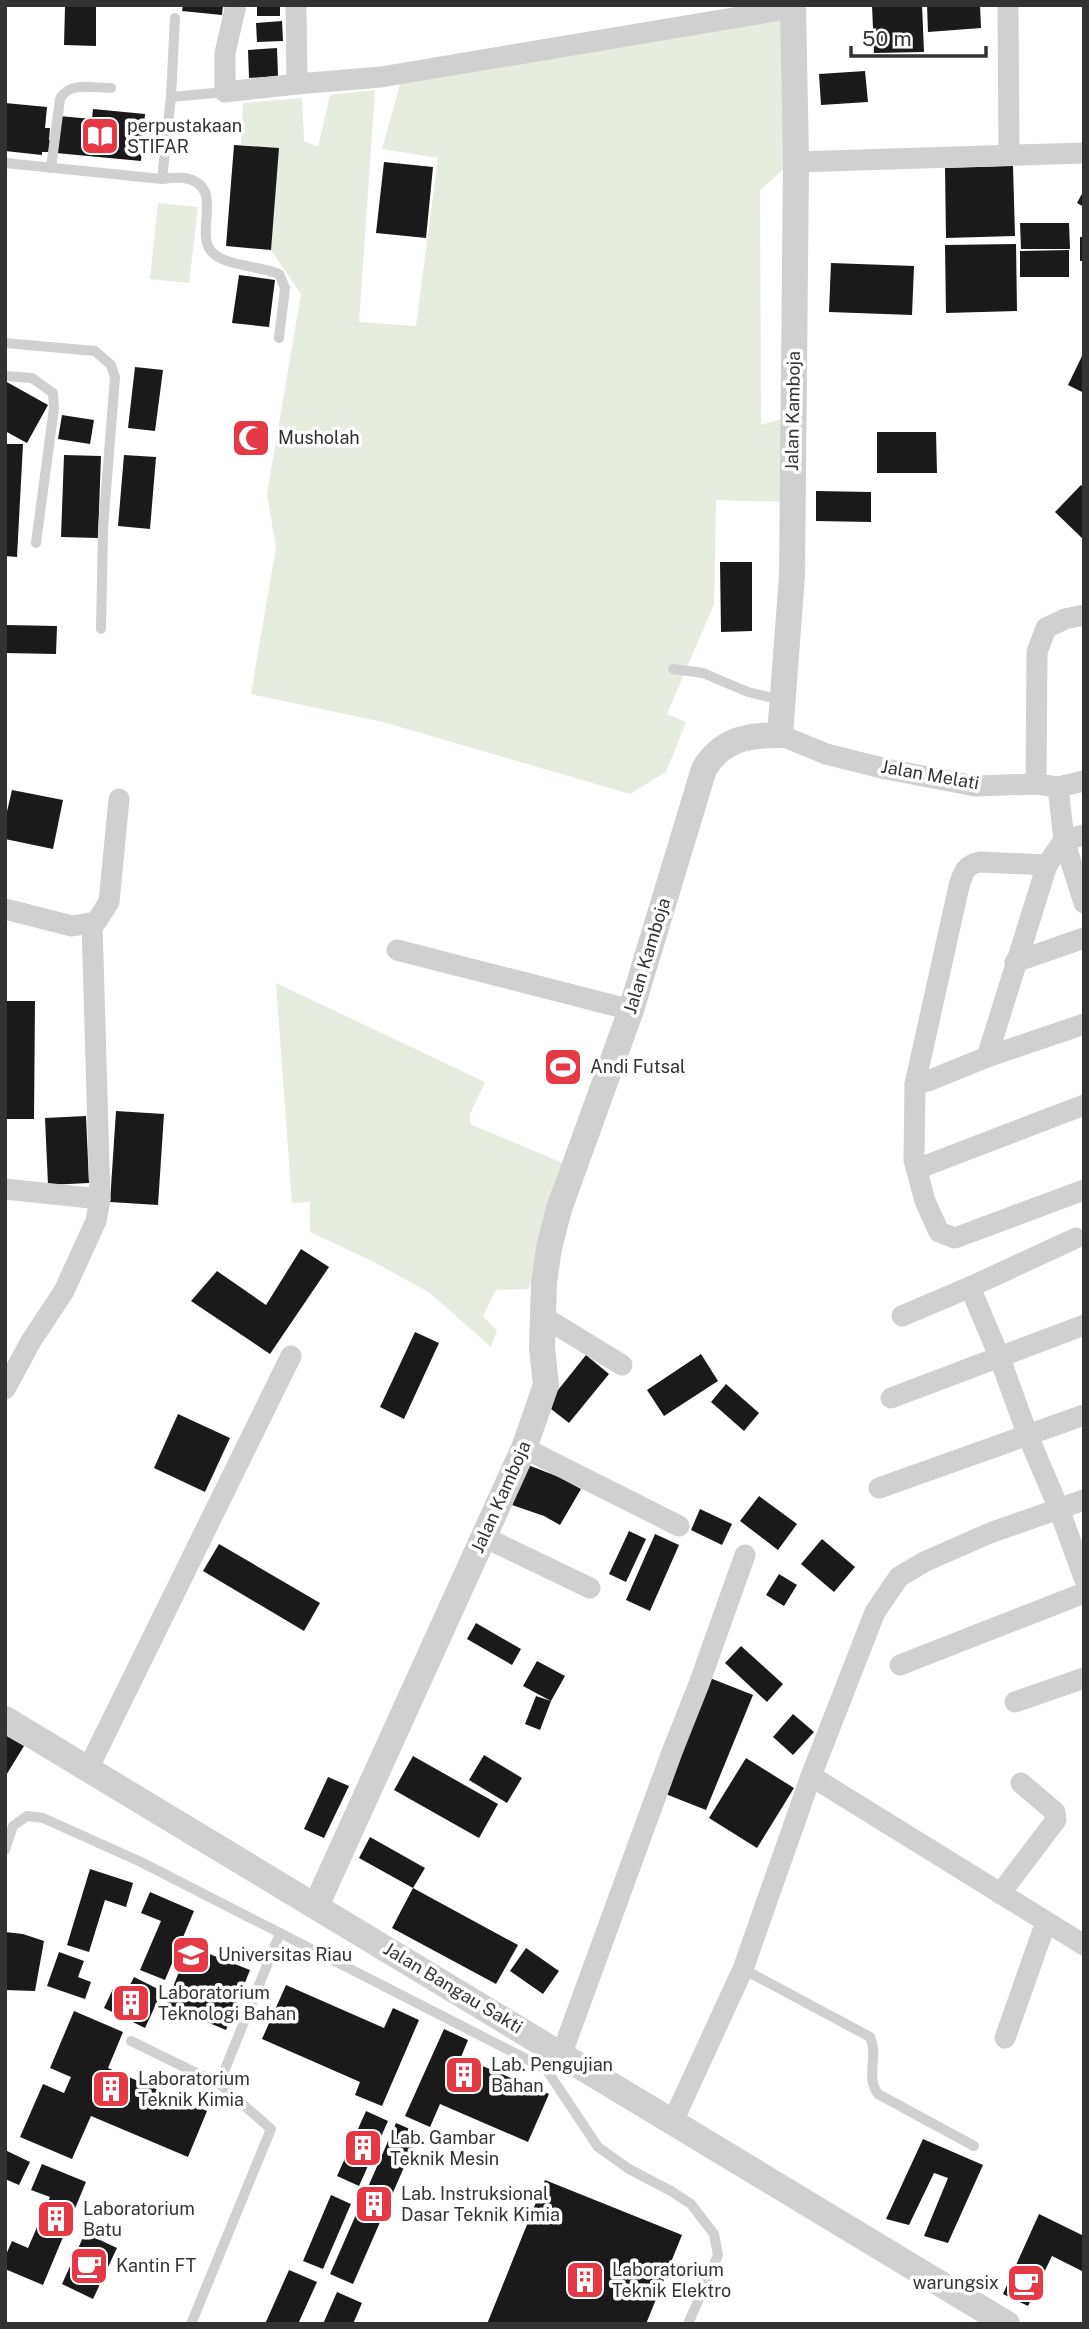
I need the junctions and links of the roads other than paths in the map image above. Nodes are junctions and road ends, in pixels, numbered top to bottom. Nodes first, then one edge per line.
1 (236, 5) edge
2 (296, 5) edge
3 (1008, 5) edge
4 (793, 7) edge
5 (175, 18) dead end
6 (297, 84) junction
7 (111, 88) dead end
8 (225, 92) junction
9 (171, 97) junction
10 (1084, 153) edge
11 (1009, 155) junction
12 (796, 162) junction
13 (5, 163) edge
14 (51, 168) junction
15 (162, 178) junction
16 (279, 338) dead end
17 (5, 342) edge
18 (5, 376) edge
19 (36, 543) dead end
20 (1084, 615) edge
21 (101, 629) dead end
22 (673, 669) dead end
23 (782, 700) junction
24 (780, 735) junction
25 (1084, 780) edge
26 (1037, 784) junction
27 (1058, 787) junction
28 (119, 799) dead end
29 (1074, 838) edge
30 (1047, 865) junction
31 (1084, 903) edge
32 (5, 909) edge
33 (92, 923) junction
34 (1084, 938) edge
35 (397, 950) dead end
36 (1015, 962) junction
37 (631, 1010) junction
38 (1084, 1024) edge
39 (987, 1057) junction
40 (915, 1084) junction
41 (1084, 1105) edge
42 (917, 1169) junction
43 (5, 1189) edge
44 (1084, 1191) edge
45 (100, 1199) junction
46 (1076, 1238) dead end
47 (970, 1287) junction
48 (542, 1316) junction
49 (902, 1316) dead end
50 (1084, 1325) edge
51 (291, 1356) dead end
52 (999, 1356) junction
53 (622, 1365) dead end
54 (5, 1390) edge
55 (891, 1398) dead end
56 (1084, 1415) edge
57 (1028, 1436) junction
58 (524, 1448) junction
59 (879, 1488) dead end
60 (1084, 1500) edge
61 (1059, 1509) junction
62 (680, 1526) dead end
63 (484, 1537) junction
64 (745, 1555) dead end
65 (1084, 1578) edge
66 (590, 1588) dead end
67 (1084, 1593) edge
68 (900, 1665) dead end
69 (1084, 1678) edge
70 (1015, 1702) dead end
71 (5, 1719) edge
72 (88, 1769) junction
73 (810, 1776) junction
74 (1021, 1783) dead end
75 (5, 1850) edge
76 (1000, 1894) junction
77 (316, 1906) junction
78 (1046, 1922) junction
79 (280, 1933) junction
80 (1084, 1945) edge
81 (743, 1969) junction
82 (1005, 2038) dead end
83 (131, 2041) dead end
84 (562, 2053) junction
85 (221, 2085) junction
86 (673, 2121) junction
87 (974, 2146) dead end
88 (191, 2324) edge
89 (688, 2324) edge
90 (1007, 2324) edge

1 - 8 street
2 - 6 street
3 - 11 street
4 - 6 street
4 - 12 street, Jalan Kamboja
5 - 9 lane
6 - 8 street
7 - 14 lane
8 - 9 lane
9 - 15 lane
10 - 11 street
11 - 12 street
12 - 23 street, Jalan Kamboja
13 - 14 lane
14 - 15 lane
15 - 16 lane
17 - 21 lane
18 - 19 lane
20 - 26 street
22 - 23 lane
23 - 24 street, Jalan Kamboja
24 - 26 street, Jalan Melati
24 - 37 street, Jalan Kamboja
25 - 27 street, Jalan Melati
26 - 27 street, Jalan Melati
27 - 29 street
28 - 33 street
29 - 30 street
29 - 31 street
30 - 36 street
30 - 40 street
32 - 33 street
33 - 45 street
34 - 36 street
35 - 37 street
36 - 39 street
37 - 48 street, Jalan Kamboja
38 - 39 street
39 - 40 street
40 - 42 street
41 - 42 street
42 - 44 street
43 - 45 street
45 - 54 street
46 - 47 street
47 - 49 street
47 - 52 street
48 - 53 street
48 - 58 street, Jalan Kamboja
50 - 52 street
51 - 72 street
52 - 55 street
52 - 57 street
56 - 57 street
57 - 59 street
57 - 61 street
58 - 62 street
58 - 63 street, Jalan Kamboja
60 - 61 street
61 - 65 street
61 - 73 street
63 - 66 street
63 - 77 street, Jalan Kamboja
64 - 84 street
67 - 68 street
69 - 70 street
71 - 72 street, Jalan Bangau Sakti
72 - 77 street, Jalan Bangau Sakti
73 - 76 street
73 - 81 street
74 - 76 street
75 - 79 lane
76 - 78 street
77 - 84 street, Jalan Bangau Sakti
78 - 80 street
78 - 82 street
79 - 85 lane
79 - 89 lane
81 - 86 street
81 - 87 lane
83 - 85 lane
84 - 86 street, Jalan Bangau Sakti
85 - 88 lane
86 - 90 street, Jalan Bangau Sakti

